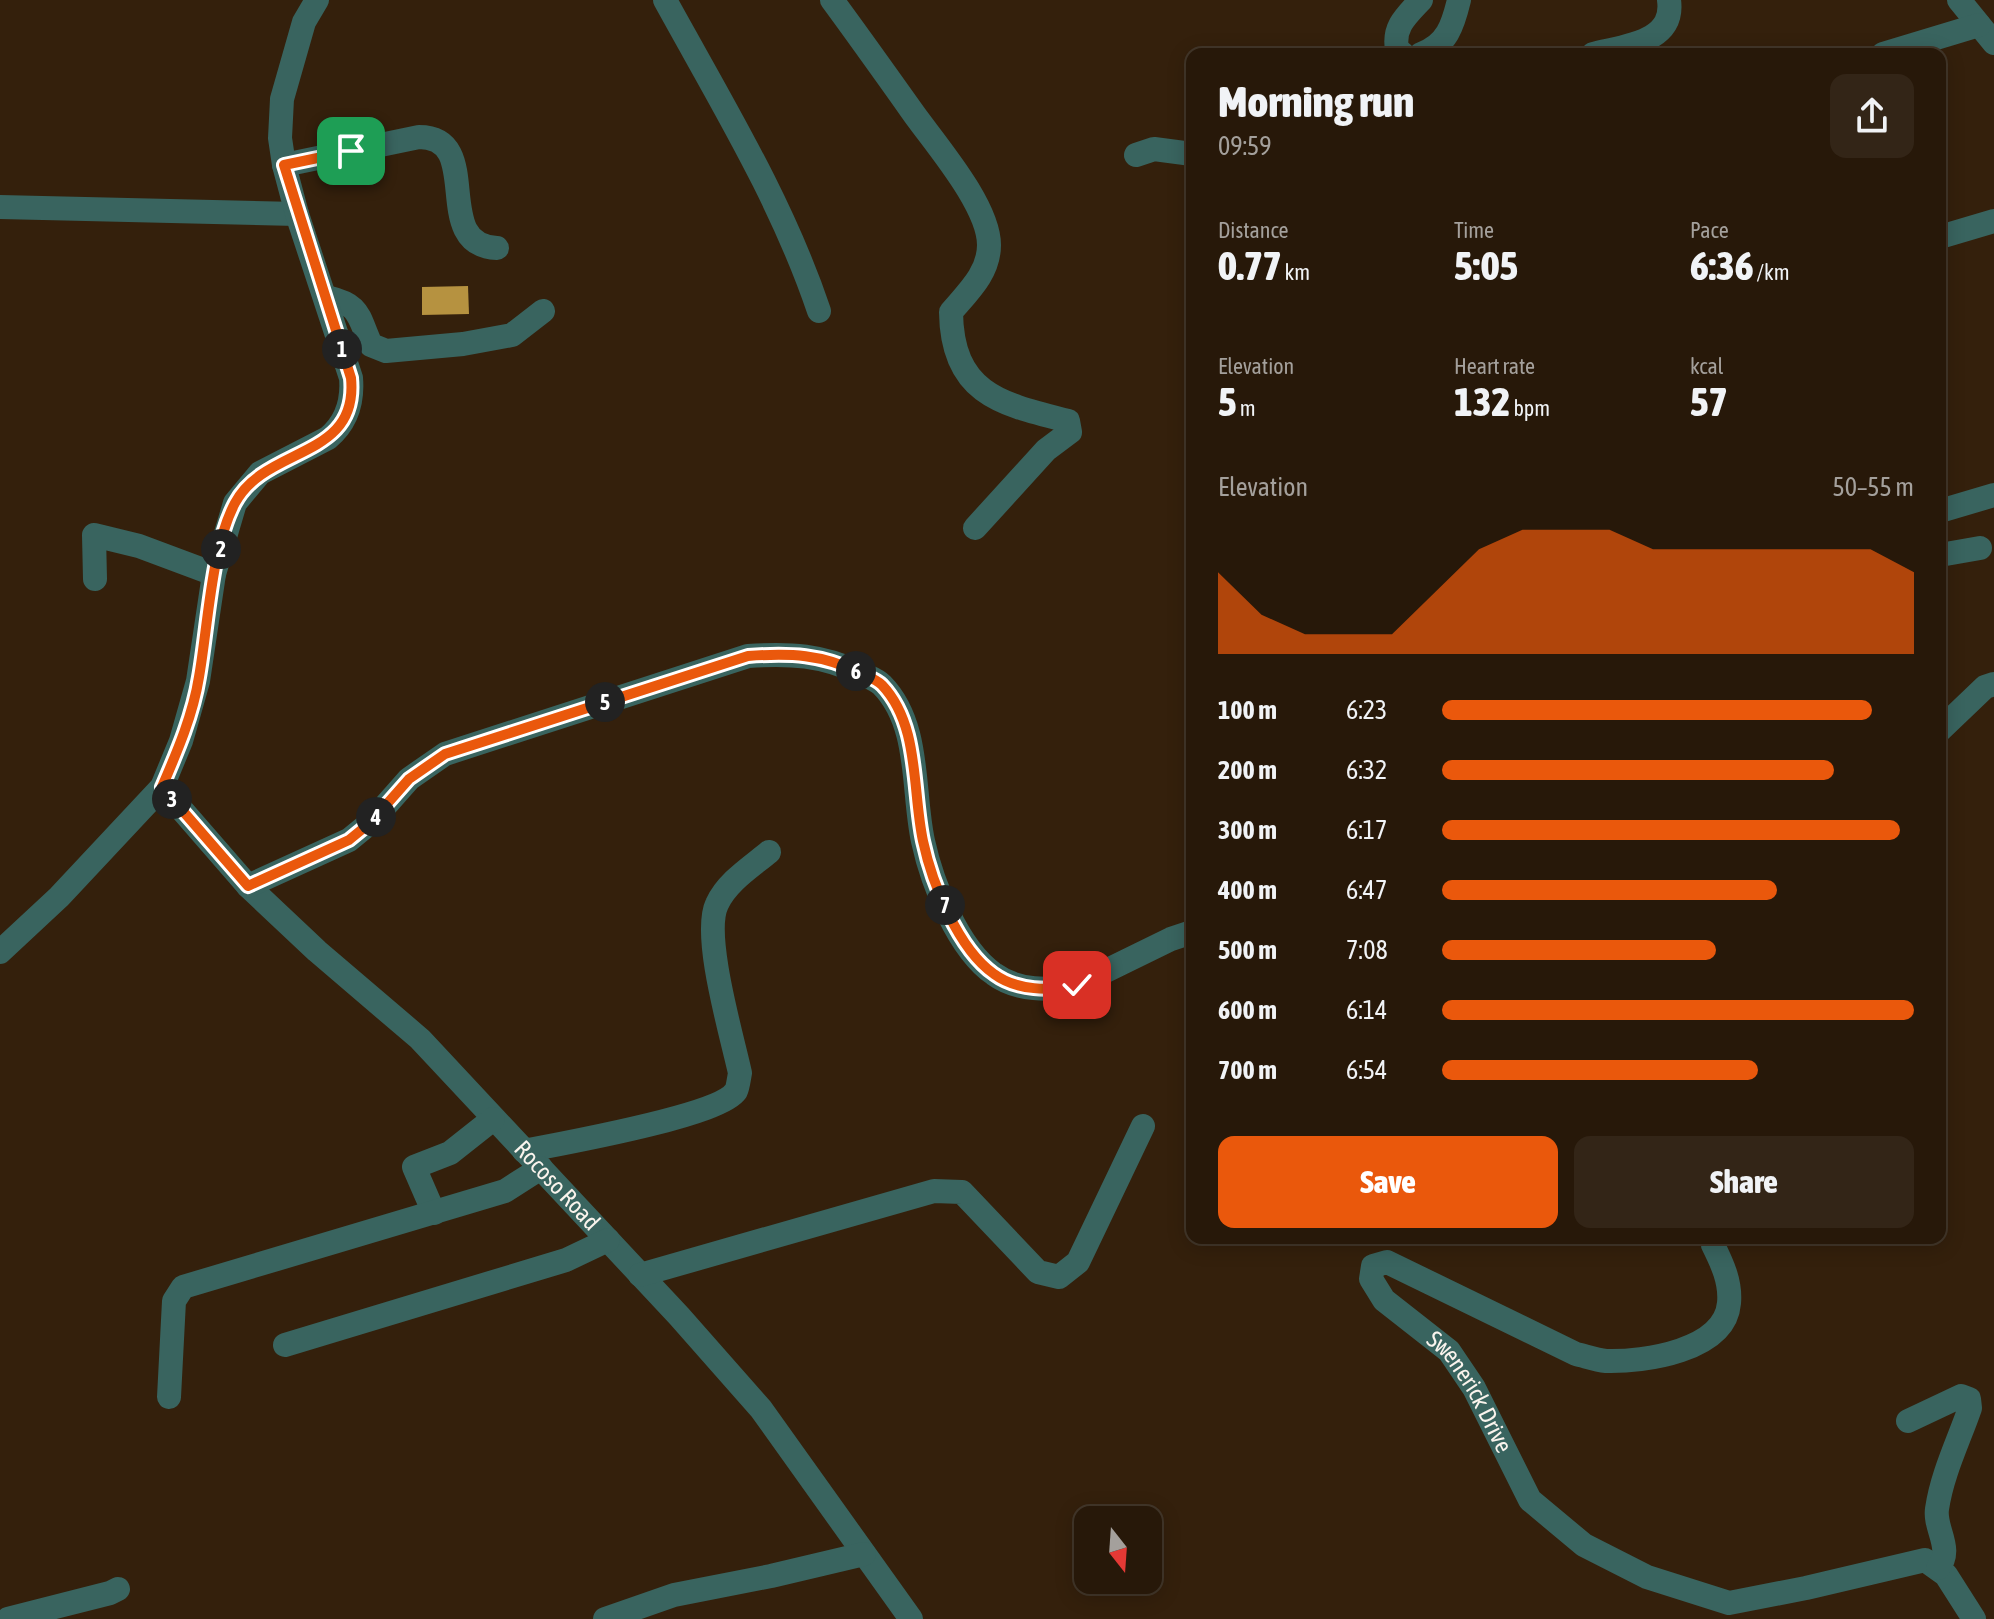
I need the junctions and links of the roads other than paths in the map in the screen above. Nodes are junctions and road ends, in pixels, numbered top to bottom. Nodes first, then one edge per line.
1 (317, 0) edge
2 (665, 0) edge
3 (832, 0) edge
4 (1421, 0) edge
5 (1459, 0) edge
6 (1669, 0) edge
7 (1959, 0) edge
8 (1987, 34) edge
9 (1397, 48) edge
10 (1435, 48) edge
11 (1615, 48) edge
12 (1914, 48) edge
13 (1186, 153) edge
14 (1136, 155) dead end
15 (284, 165) junction
16 (0, 207) edge
17 (297, 214) junction
18 (1994, 221) edge
19 (1946, 235) edge
20 (497, 248) dead end
21 (326, 297) junction
22 (543, 311) dead end
23 (819, 311) dead end
24 (1994, 495) edge
25 (1946, 509) edge
26 (975, 528) dead end
27 (1980, 548) dead end
28 (1946, 554) edge
29 (214, 574) junction
30 (95, 579) dead end
31 (1994, 684) edge
32 (1946, 724) edge
33 (162, 787) junction
34 (769, 852) dead end
35 (248, 886) junction
36 (1186, 934) edge
37 (0, 952) edge
38 (493, 1119) junction
39 (1143, 1126) dead end
40 (532, 1160) junction
41 (434, 1213) junction
42 (608, 1240) junction
43 (1713, 1245) dead end
44 (640, 1275) junction
45 (285, 1345) dead end
46 (169, 1397) dead end
47 (1908, 1421) dead end
48 (864, 1554) junction
49 (1938, 1568) junction
50 (118, 1589) dead end
51 (8, 1619) edge
52 (605, 1619) edge
53 (911, 1619) edge
54 (1974, 1619) edge

1 - 15 street
2 - 23 street
3 - 26 street
4 - 9 street
5 - 10 street
6 - 11 street
7 - 8 street
8 - 12 street
13 - 14 street
15 - 17 street
15 - 20 street
16 - 17 street
17 - 21 street
18 - 19 street
21 - 22 street
21 - 29 street
24 - 25 street
27 - 28 street
29 - 30 street
29 - 33 street
31 - 32 street
33 - 35 street, Rocoso Road
33 - 37 street
34 - 40 street
35 - 36 street
35 - 38 street, Rocoso Road
38 - 40 street, Rocoso Road
38 - 41 street
39 - 44 street
40 - 41 street
40 - 42 street, Rocoso Road
41 - 46 street
42 - 44 street, Rocoso Road
42 - 45 street
43 - 49 street, Swenerick Drive
44 - 48 street, Rocoso Road
47 - 49 street
48 - 52 street
48 - 53 street, Rocoso Road
49 - 54 street
50 - 51 street

